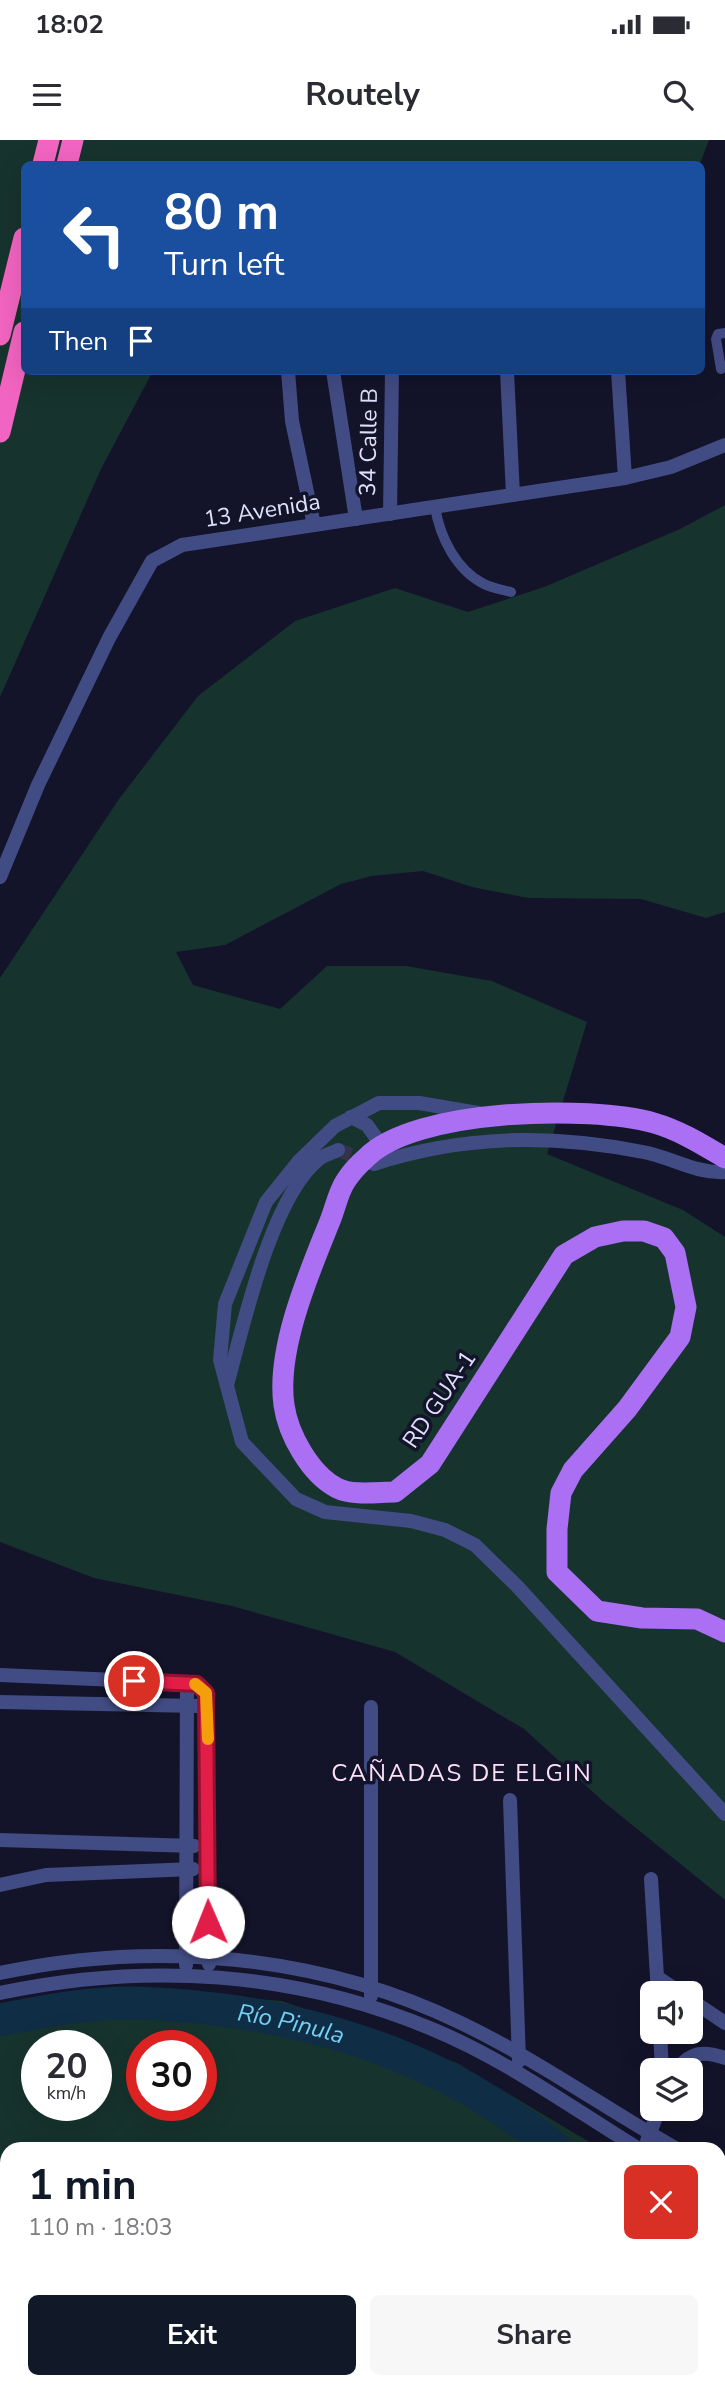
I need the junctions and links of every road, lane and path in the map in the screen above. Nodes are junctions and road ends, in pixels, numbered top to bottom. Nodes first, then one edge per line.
1 (49, 140) edge
2 (73, 140) edge
3 (44, 161) edge
4 (68, 161) edge
5 (21, 250) edge
6 (725, 333) edge
7 (0, 335) edge
8 (21, 344) edge
9 (721, 369) dead end
10 (288, 375) edge
11 (334, 375) edge
12 (392, 375) edge
13 (507, 375) edge
14 (618, 375) edge
15 (0, 432) edge
16 (725, 445) edge
17 (625, 478) junction
18 (513, 495) junction
19 (435, 507) junction
20 (390, 514) junction
21 (356, 519) junction
22 (314, 525) junction
23 (511, 592) dead end
24 (0, 877) edge
25 (494, 1116) junction
26 (351, 1117) junction
27 (338, 1150) dead end
28 (378, 1155) junction
29 (725, 1158) edge
30 (725, 1172) edge
31 (227, 1387) junction
32 (725, 1632) edge
33 (0, 1675) edge
34 (187, 1683) junction
35 (0, 1702) edge
36 (189, 1706) junction
37 (208, 1706) junction
38 (371, 1707) dead end
39 (510, 1800) dead end
40 (725, 1814) edge
41 (0, 1840) edge
42 (188, 1846) junction
43 (206, 1847) junction
44 (187, 1869) junction
45 (207, 1869) junction
46 (651, 1879) dead end
47 (0, 1885) edge
48 (209, 1955) junction
49 (186, 1956) junction
50 (0, 1973) edge
51 (186, 1974) junction
52 (209, 1976) junction
53 (657, 1978) junction
54 (657, 1981) edge
55 (662, 1981) edge
56 (372, 1989) junction
57 (0, 1993) edge
58 (370, 2006) junction
59 (703, 2008) edge
60 (725, 2023) edge
61 (519, 2055) junction
62 (686, 2058) edge
63 (725, 2058) edge
64 (517, 2074) junction
65 (655, 2121) edge
66 (651, 2134) junction
67 (628, 2142) edge
68 (647, 2142) edge
69 (665, 2142) edge

1 - 3 highway
2 - 4 highway
5 - 7 highway
6 - 9 lane
8 - 15 highway
10 - 22 street
11 - 21 street
12 - 20 street, 34 Calle B
13 - 18 street
14 - 17 street
16 - 17 street, 13 Avenida
17 - 18 street, 13 Avenida
18 - 19 street, 13 Avenida
19 - 20 street, 13 Avenida
19 - 23 lane
20 - 21 street, 13 Avenida
21 - 22 street, 13 Avenida
22 - 24 street, 13 Avenida
25 - 26 street
25 - 28 main road, RD GUA-1
25 - 29 main road, RD GUA-1
26 - 28 street
26 - 31 street
27 - 31 street
28 - 30 street
28 - 32 main road, RD GUA-1
31 - 40 street
33 - 34 street
34 - 36 street
34 - 37 street
35 - 36 street
36 - 37 street
36 - 42 street
37 - 43 street
38 - 56 street
39 - 61 street
41 - 42 street
42 - 43 street
42 - 44 street
43 - 45 street
44 - 45 street
44 - 47 street
44 - 49 street
45 - 48 street
46 - 53 street
48 - 49 street
48 - 52 street
48 - 56 street
49 - 50 street
49 - 51 street
51 - 52 street
51 - 57 street
52 - 58 street
53 - 54 street
53 - 55 street
56 - 58 street
56 - 61 street
58 - 64 street
59 - 60 street
61 - 64 street
61 - 66 street
62 - 63 street
64 - 67 street
65 - 66 street
66 - 68 street
66 - 69 street

